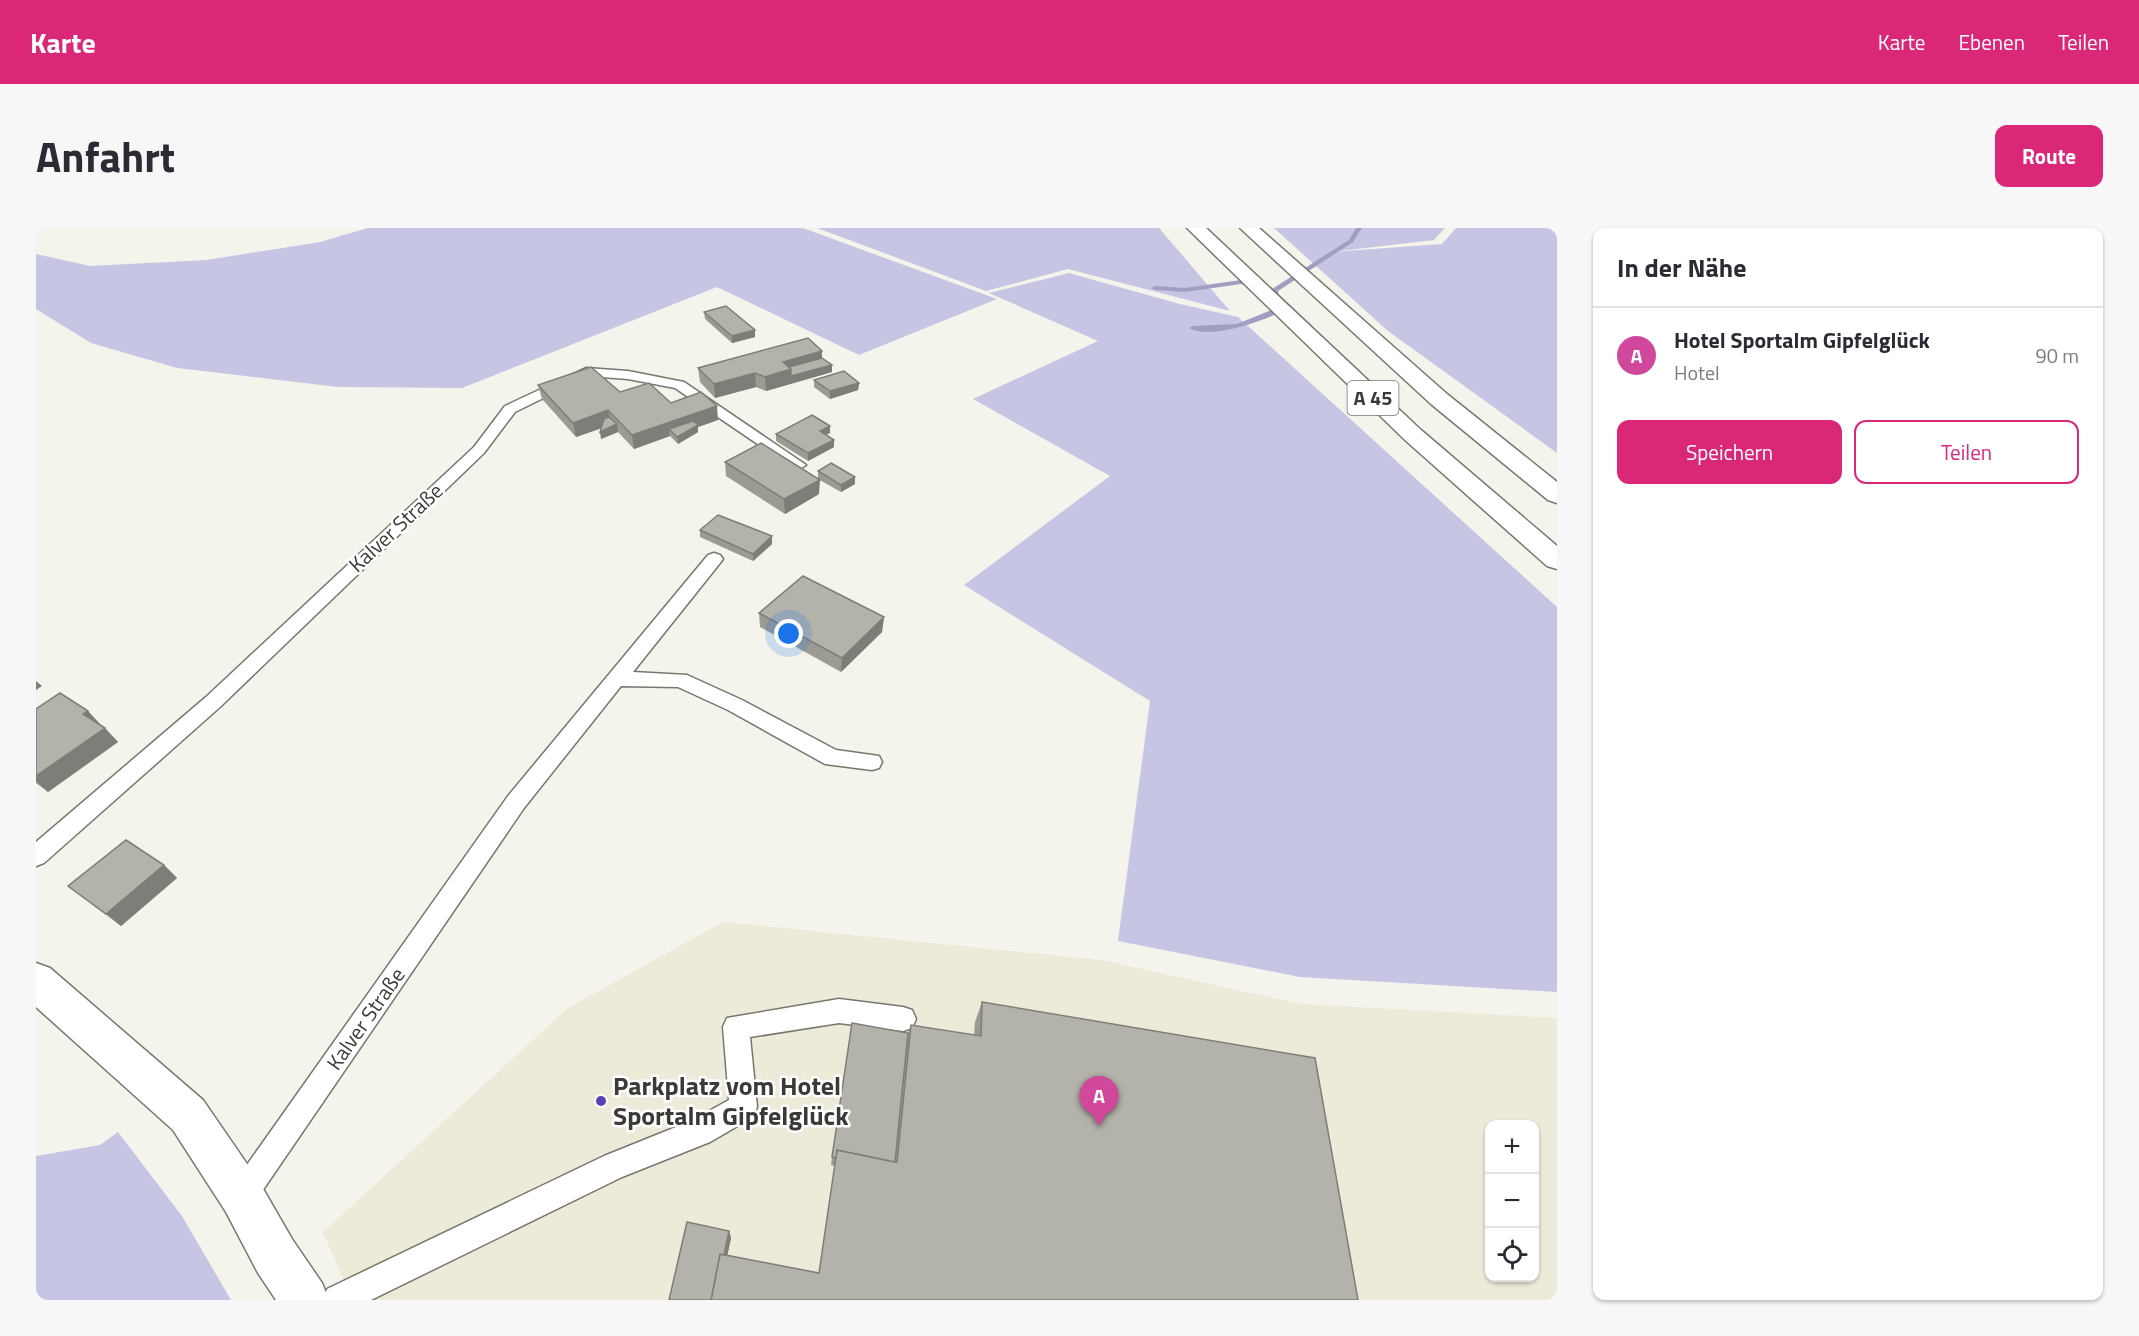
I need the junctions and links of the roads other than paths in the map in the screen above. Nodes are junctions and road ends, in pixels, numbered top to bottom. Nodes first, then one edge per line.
1 (1196, 228) edge
2 (1249, 228) edge
3 (798, 465) edge
4 (1557, 495) edge
5 (714, 559) dead end
6 (1557, 560) edge
7 (616, 679) junction
8 (872, 762) dead end
9 (36, 856) edge
10 (36, 981) edge
11 (903, 1019) dead end
12 (242, 1196) junction
13 (304, 1300) edge
14 (339, 1300) edge

1 - 6 main road, A 45
2 - 4 main road, A 45
3 - 9 lane, Kalver Straße
5 - 7 lane, Kalver Straße
7 - 8 lane
7 - 12 lane, Kalver Straße
10 - 12 main road
11 - 14 lane
12 - 13 main road

